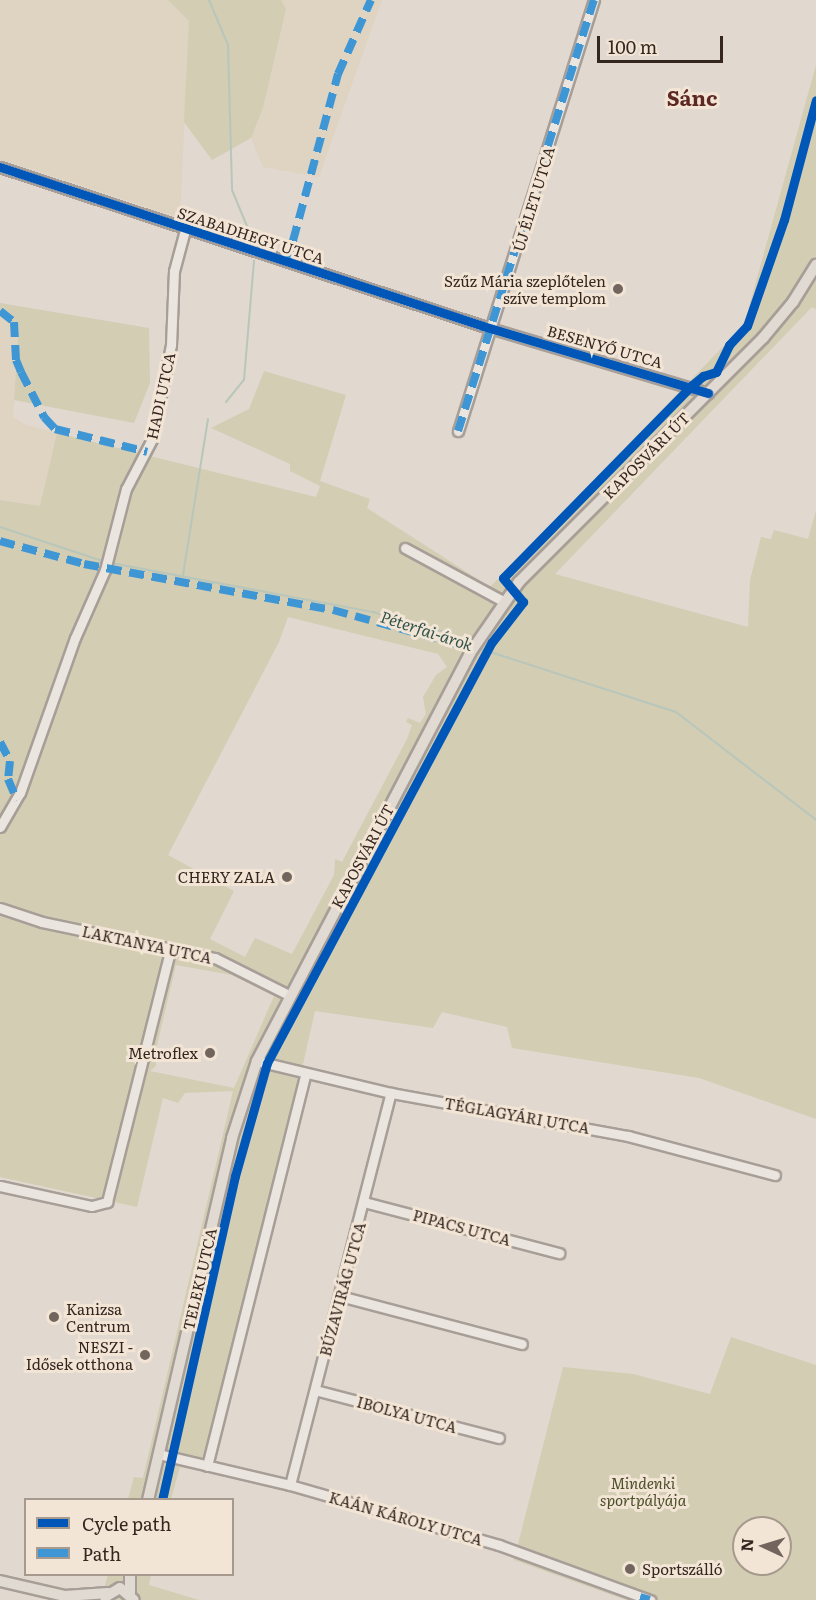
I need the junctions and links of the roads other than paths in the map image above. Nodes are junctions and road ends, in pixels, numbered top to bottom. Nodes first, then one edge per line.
1 (594, 0) edge
2 (0, 167) edge
3 (185, 230) junction
4 (816, 265) edge
5 (493, 329) junction
6 (708, 393) junction
7 (458, 431) dead end
8 (405, 548) dead end
9 (502, 602) junction
10 (0, 827) edge
11 (0, 908) edge
12 (171, 948) junction
13 (289, 994) junction
14 (257, 1061) junction
15 (306, 1073) junction
16 (391, 1093) junction
17 (775, 1175) dead end
18 (0, 1186) edge
19 (364, 1202) junction
20 (559, 1253) dead end
21 (340, 1296) junction
22 (522, 1344) dead end
23 (315, 1390) junction
24 (499, 1438) dead end
25 (158, 1454) junction
26 (207, 1466) junction
27 (290, 1485) junction
28 (148, 1498) edge
29 (124, 1576) edge
30 (130, 1576) edge
31 (0, 1581) edge
32 (109, 1594) edge
33 (65, 1596) junction
34 (132, 1596) edge
35 (643, 1599) edge
36 (76, 1600) edge

1 - 5 street, ÚJ ÉLET UTCA
2 - 3 street, SZABADHEGY UTCA
3 - 5 street, SZABADHEGY UTCA
3 - 10 street, HADI UTCA
4 - 6 main road, KAPOSVÁRI ÚT
5 - 6 street, BESENYŐ UTCA
5 - 7 street, ÚJ ÉLET UTCA
6 - 9 main road, KAPOSVÁRI ÚT
8 - 9 street
9 - 13 main road, KAPOSVÁRI ÚT
11 - 12 street, LAKTANYA UTCA
12 - 13 street, LAKTANYA UTCA
12 - 18 street
13 - 14 main road, KAPOSVÁRI ÚT
14 - 15 street, TÉGLAGYÁRI UTCA
14 - 25 main road, TELEKI UTCA
15 - 16 street, TÉGLAGYÁRI UTCA
15 - 26 street
16 - 17 street, TÉGLAGYÁRI UTCA
16 - 19 street, BÚZAVIRÁG UTCA
19 - 20 street, PIPACS UTCA
19 - 21 street, BÚZAVIRÁG UTCA
21 - 22 street
21 - 23 street, BÚZAVIRÁG UTCA
23 - 24 street, IBOLYA UTCA
23 - 27 street, BÚZAVIRÁG UTCA
25 - 26 street, KAÁN KÁROLY UTCA
25 - 28 main road, TELEKI UTCA
26 - 27 street, KAÁN KÁROLY UTCA
27 - 35 street, KAÁN KÁROLY UTCA
29 - 32 main road
30 - 34 main road
31 - 33 main road
32 - 33 main road
32 - 34 main road
33 - 36 main road

